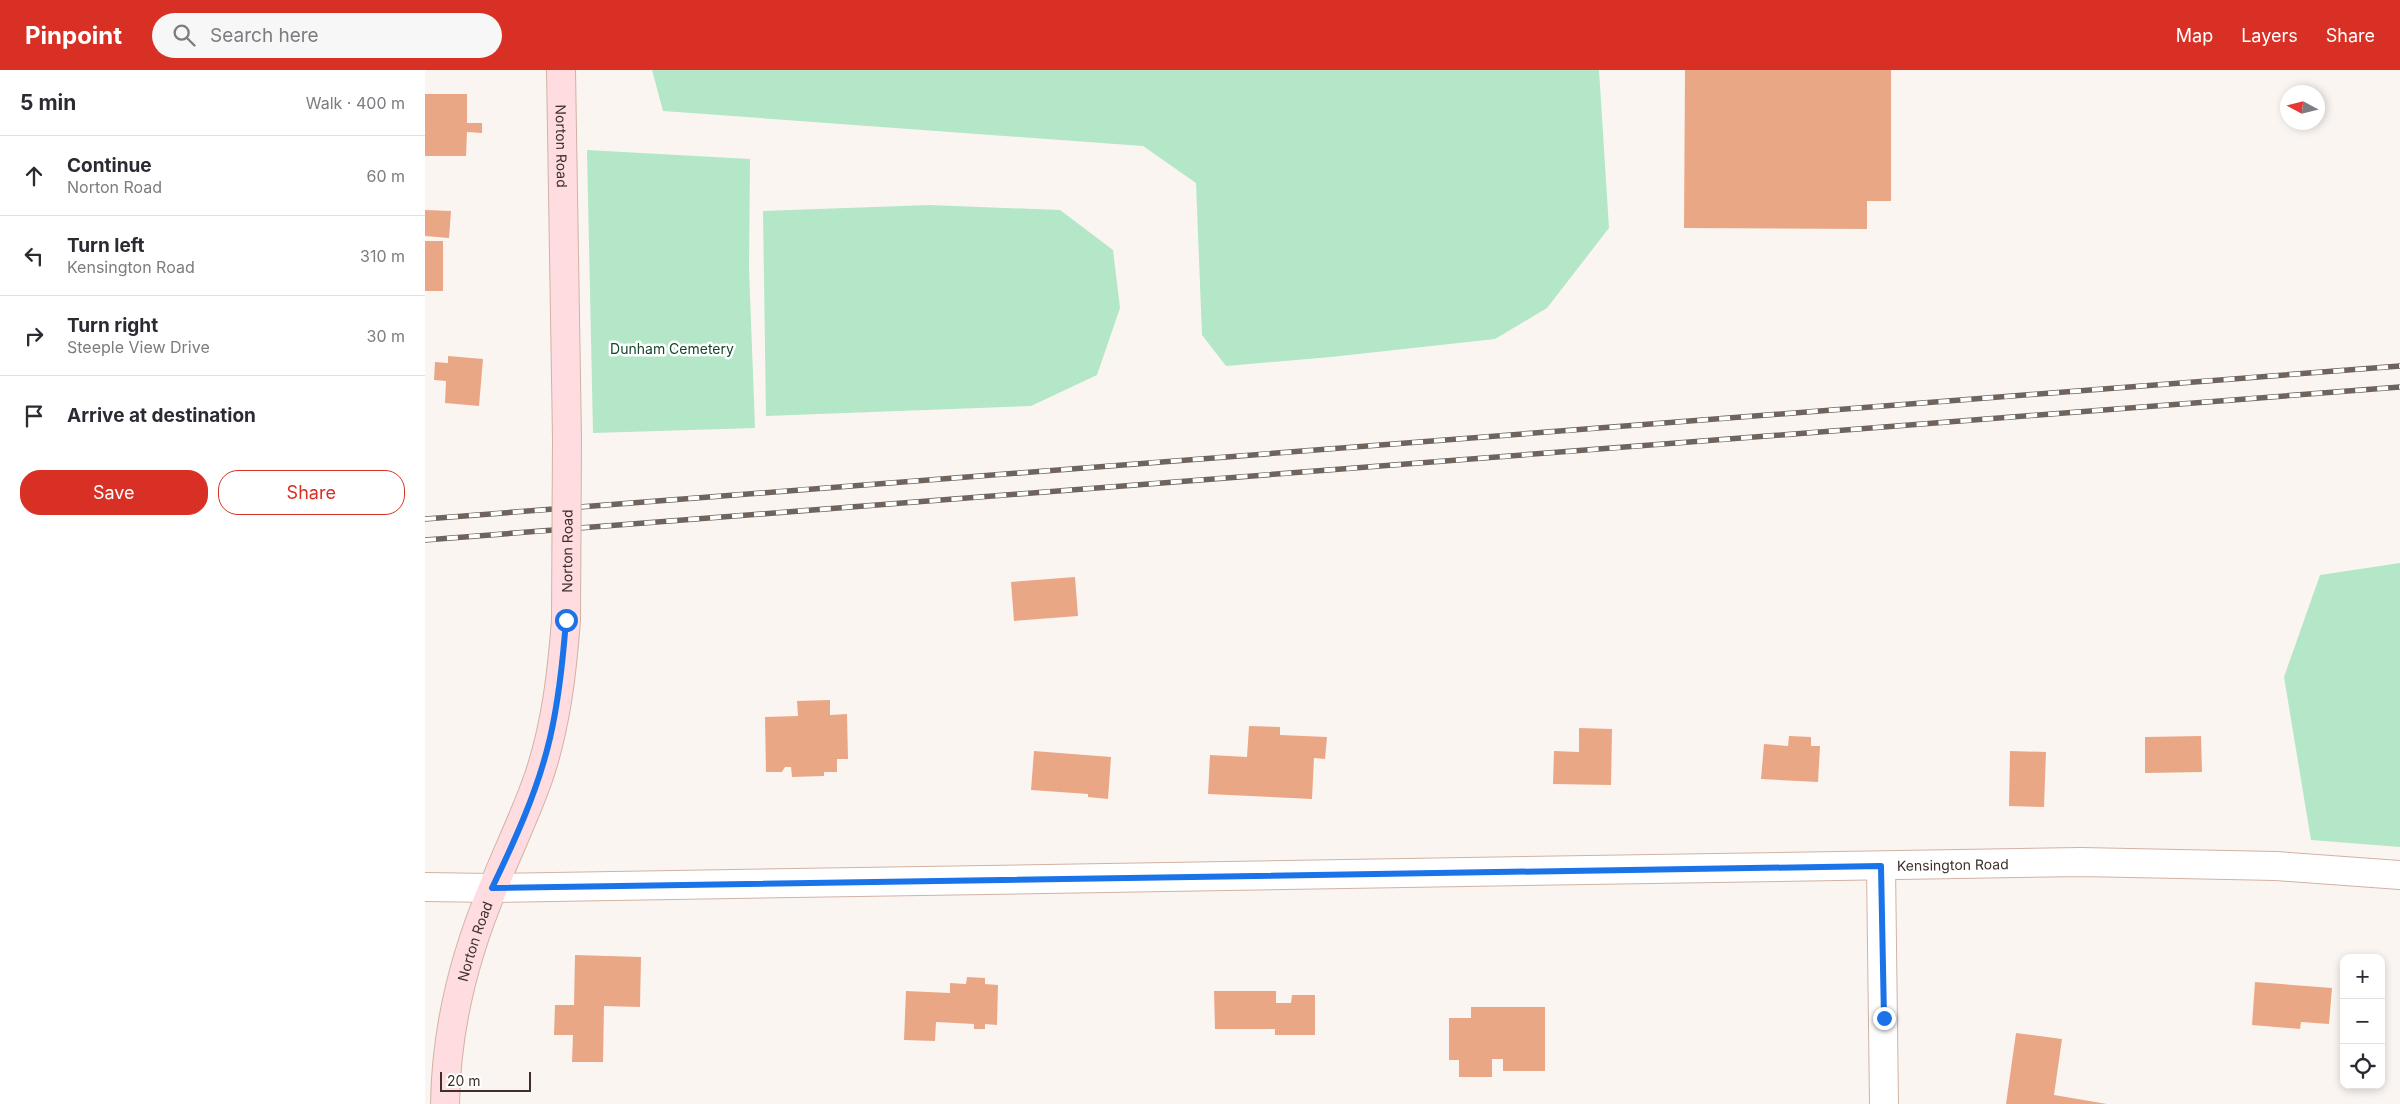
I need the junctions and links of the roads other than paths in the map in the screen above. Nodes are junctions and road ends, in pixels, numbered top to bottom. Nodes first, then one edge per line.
1 (561, 70) edge
2 (1881, 866) junction
3 (2400, 875) edge
4 (425, 887) edge
5 (492, 888) junction
6 (445, 1104) edge
7 (1884, 1104) edge

1 - 5 main road, Norton Road, bridge
2 - 3 street, Kensington Road
2 - 5 street, Kensington Road
2 - 7 street
4 - 5 street, Kensington Road
5 - 6 main road, Norton Road

